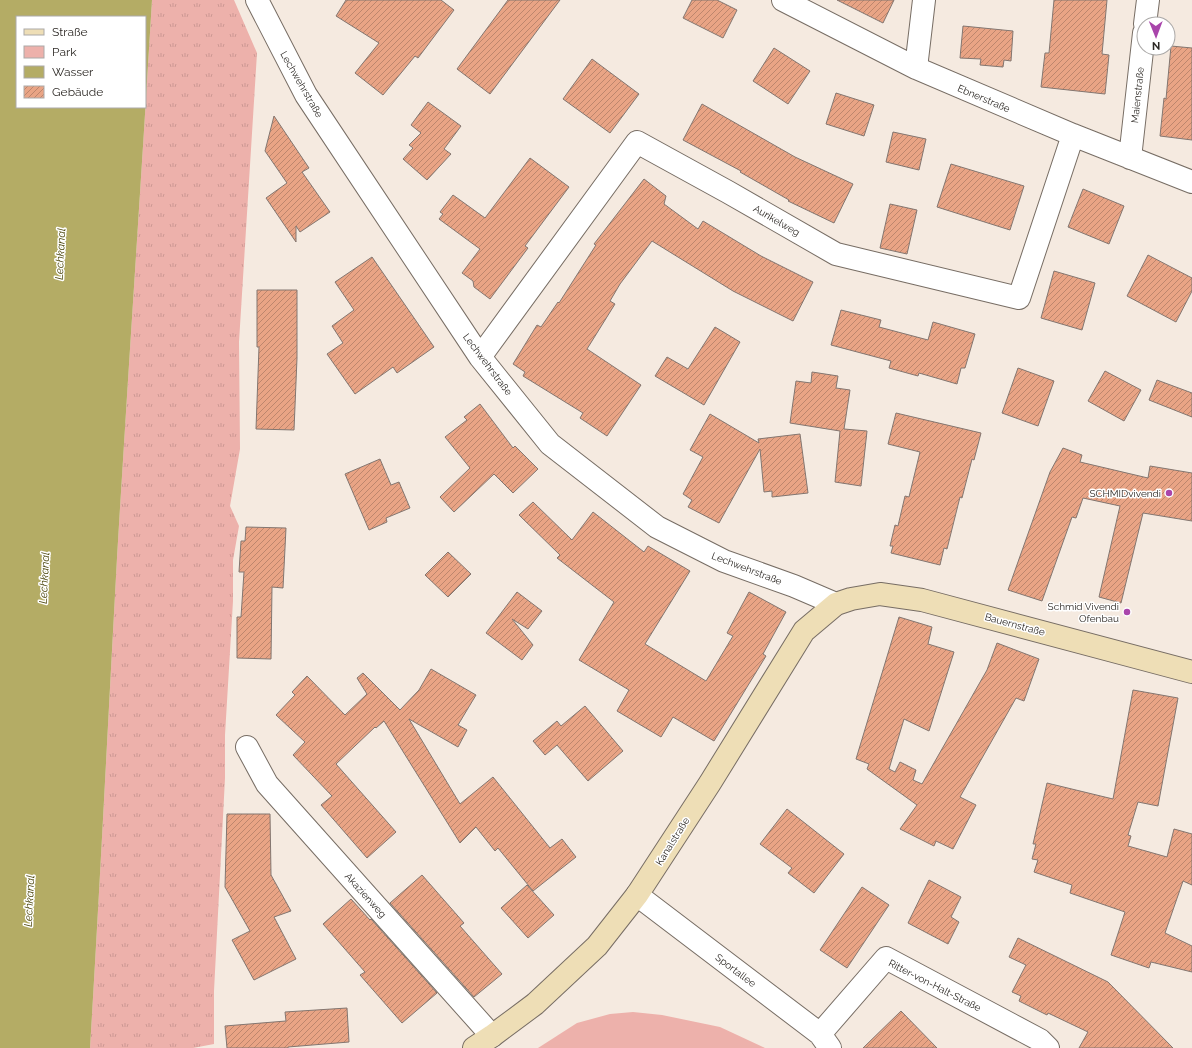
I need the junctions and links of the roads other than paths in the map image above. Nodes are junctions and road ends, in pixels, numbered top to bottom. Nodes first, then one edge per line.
1 (257, 0) edge
2 (783, 0) edge
3 (924, 0) edge
4 (1148, 0) edge
5 (1146, 16) edge
6 (1141, 56) edge
7 (916, 68) junction
8 (1073, 135) junction
9 (1130, 158) junction
10 (1192, 182) edge
11 (480, 357) junction
12 (836, 604) junction
13 (1192, 672) edge
14 (247, 747) dead end
15 (637, 895) junction
16 (492, 1036) junction
17 (825, 1041) edge
18 (474, 1048) edge
19 (1048, 1048) edge

1 - 11 street, Lechwehrstraße
2 - 7 street, Ebnerstraße
3 - 7 street
4 - 5 street
6 - 9 street, Maienstraße
7 - 8 street, Ebnerstraße
8 - 9 street, Ebnerstraße
8 - 11 street, Aurikelweg
9 - 10 street, Ebnerstraße
11 - 12 street, Lechwehrstraße
12 - 13 main road, Bauernstraße
12 - 15 main road, Kanalstraße
14 - 16 street, Akazienweg
15 - 16 main road, Kanalstraße
15 - 17 street, Sportallee
16 - 18 main road, Kanalstraße
17 - 19 street, Ritter-von-Halt-Straße

